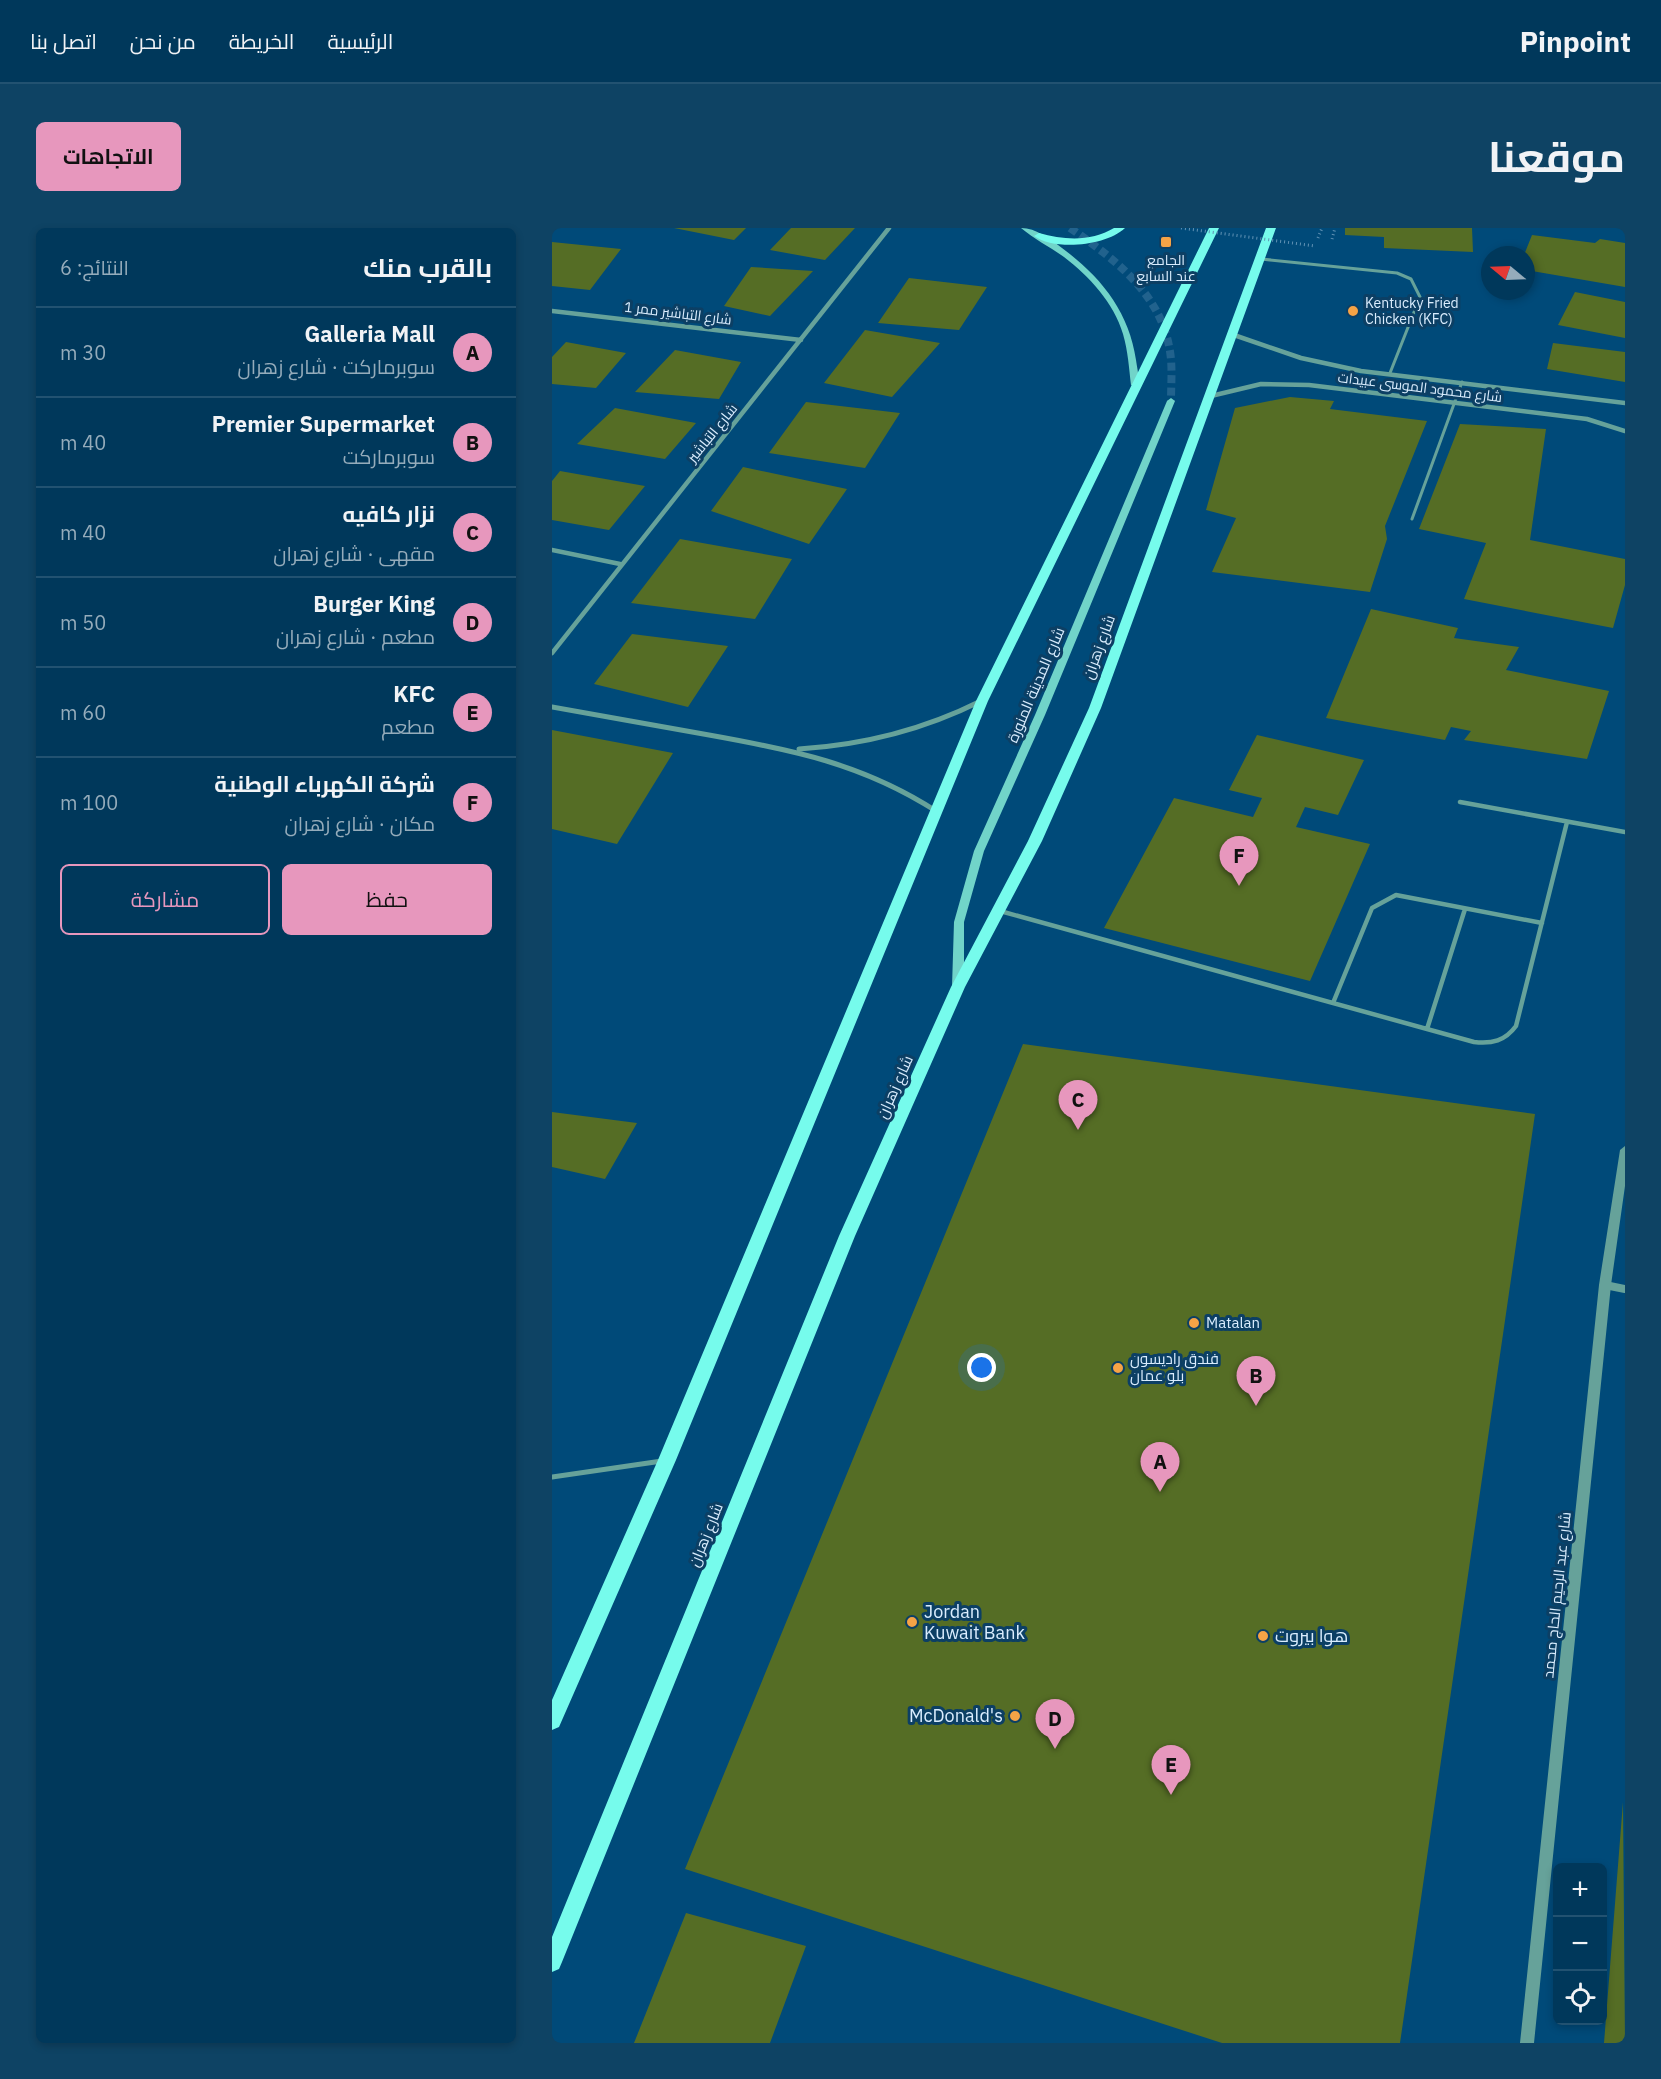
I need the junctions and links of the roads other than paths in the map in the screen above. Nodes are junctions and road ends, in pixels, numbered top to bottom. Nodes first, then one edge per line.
1 (889, 228) edge
2 (1024, 228) edge
3 (1120, 228) edge
4 (1214, 228) edge
5 (1270, 228) edge
6 (1039, 236) junction
7 (1258, 259) junction
8 (552, 311) edge
9 (1230, 334) junction
10 (801, 340) junction
11 (1390, 373) junction
12 (1462, 382) junction
13 (1135, 385) junction
14 (1211, 396) junction
15 (1171, 401) tunnel mouth
16 (1456, 403) junction
17 (1625, 403) edge
18 (1625, 431) edge
19 (1412, 519) dead end
20 (552, 550) edge
21 (620, 564) junction
22 (552, 653) edge
23 (982, 700) junction
24 (552, 707) edge
25 (789, 749) junction
26 (1460, 802) dead end
27 (936, 811) junction
28 (1567, 822) junction
29 (1625, 832) edge
30 (1465, 909) junction
31 (998, 910) junction
32 (1542, 923) junction
33 (958, 987) junction
34 (1333, 1003) junction
35 (1427, 1029) junction
36 (1625, 1150) edge
37 (1623, 1181) edge
38 (1605, 1285) junction
39 (1625, 1289) edge
40 (667, 1460) junction
41 (552, 1477) edge
42 (552, 1721) edge
43 (552, 1962) edge
44 (1527, 2043) edge

1 - 10 street, شارع التباشير
2 - 6 main road
3 - 6 main road
4 - 13 main road
5 - 7 main road, شارع زهران
6 - 13 main road
7 - 9 main road, شارع زهران
7 - 11 lane
8 - 10 street, شارع التباشير ممر 1
9 - 11 street, شارع محمود الموسى عبيدات
9 - 14 main road, شارع زهران
10 - 21 street, شارع التباشير
11 - 12 street, شارع محمود الموسى عبيدات
12 - 16 lane
12 - 17 street, شارع محمود الموسى عبيدات
13 - 23 main road
14 - 16 street, شارع محمود الموسى عبيدات
14 - 31 main road, شارع زهران
15 - 33 main road, شارع المدينة المنورة
16 - 18 street, شارع محمود الموسى عبيدات
16 - 19 lane
20 - 21 street
21 - 22 street, شارع التباشير
23 - 25 street
23 - 27 main road
24 - 25 street
25 - 27 street
26 - 28 lane
27 - 40 main road
28 - 29 lane
28 - 32 lane
30 - 32 lane
30 - 34 lane
30 - 35 lane
31 - 33 main road, شارع زهران
31 - 34 lane
32 - 35 lane
33 - 43 main road, شارع زهران
34 - 35 lane
36 - 37 street, شارع عبد الرحيم الحاج محمد
37 - 38 street, شارع عبد الرحيم الحاج محمد
38 - 39 street
38 - 44 street, شارع عبد الرحيم الحاج محمد
40 - 41 lane
40 - 42 main road

